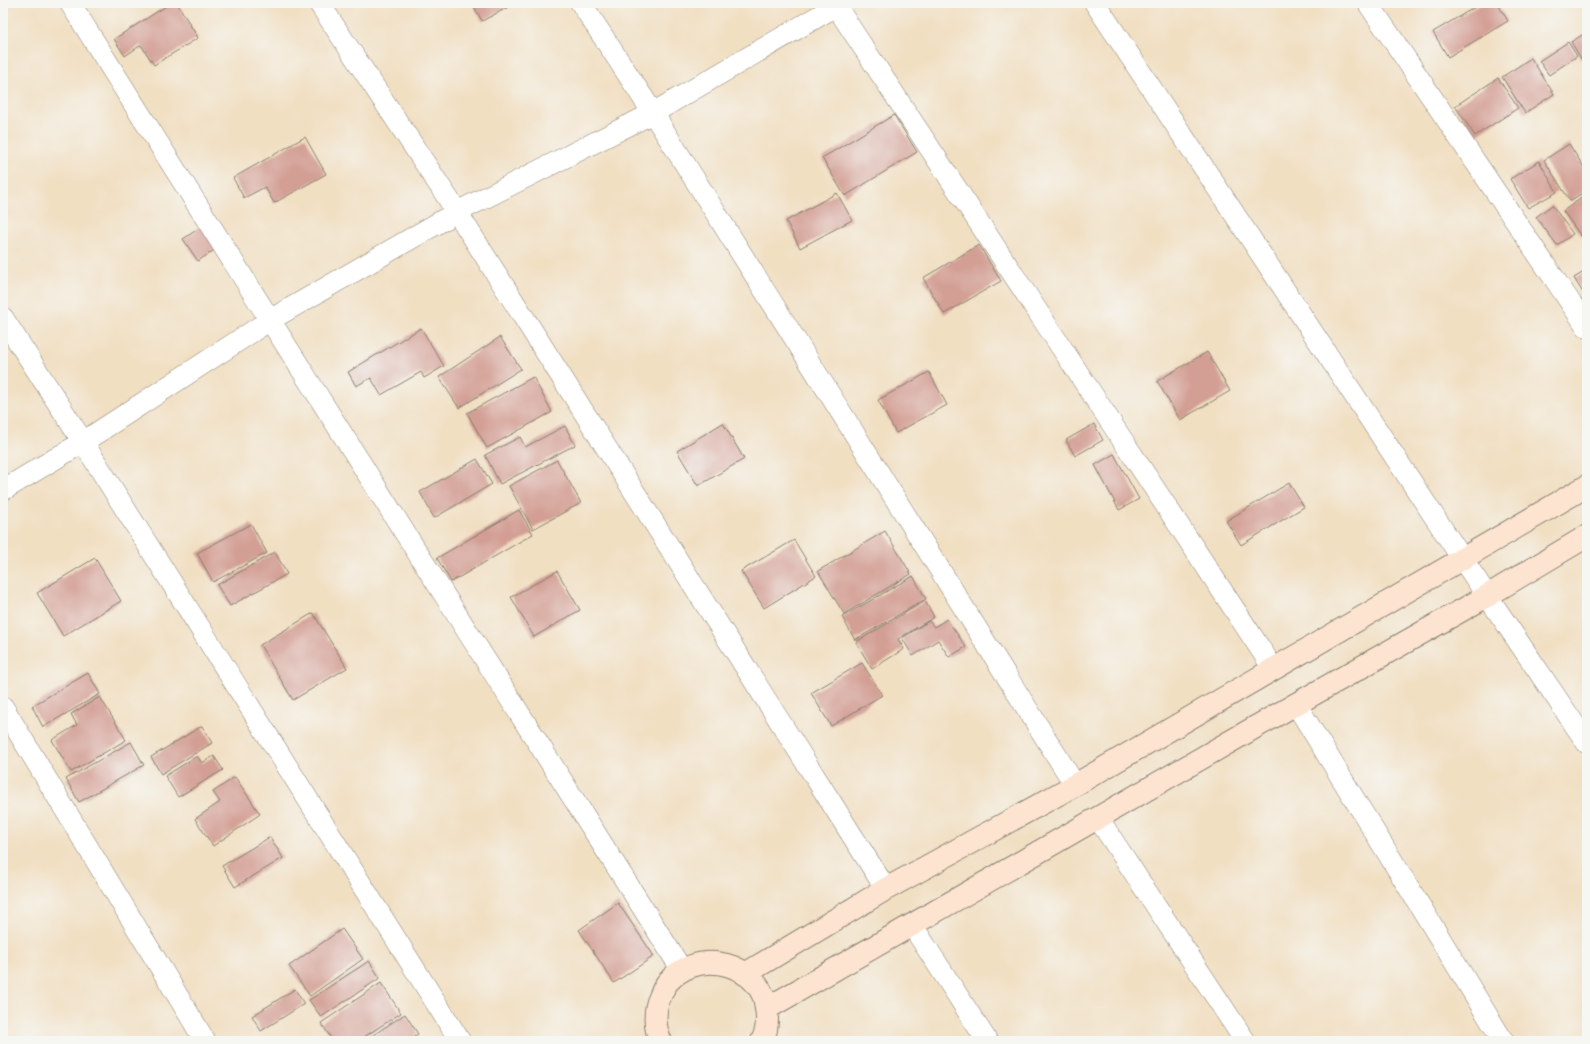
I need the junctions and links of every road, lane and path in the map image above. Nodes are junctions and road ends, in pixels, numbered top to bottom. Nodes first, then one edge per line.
1 (70, 3) edge
2 (319, 3) edge
3 (581, 3) edge
4 (1095, 3) edge
5 (1368, 3) edge
6 (837, 4) edge
7 (653, 113) junction
8 (457, 212) junction
9 (3, 318) edge
10 (270, 320) junction
11 (1587, 327) edge
12 (84, 442) junction
13 (1587, 486) edge
14 (3, 490) edge
15 (1587, 536) edge
16 (1463, 560) junction
17 (1488, 596) junction
18 (1273, 668) junction
19 (1296, 704) junction
20 (3, 707) edge
21 (1587, 743) edge
22 (1074, 785) junction
23 (1098, 818) junction
24 (886, 889) junction
25 (912, 925) junction
26 (682, 970) junction
27 (745, 974) junction
28 (766, 1009) junction
29 (653, 1038) edge
30 (205, 1041) edge
31 (460, 1041) edge
32 (762, 1041) edge
33 (987, 1041) edge
34 (1245, 1041) edge
35 (1503, 1041) edge

1 - 10 street
2 - 8 street
3 - 7 street
4 - 16 street
5 - 11 street
6 - 7 street
6 - 18 street
7 - 8 street
7 - 22 street
8 - 10 street
8 - 24 street
9 - 12 street
10 - 12 street
10 - 26 street
12 - 14 street
12 - 31 street
13 - 16 street
15 - 17 street
16 - 17 street
16 - 18 street
17 - 19 street
17 - 21 street
18 - 22 street
19 - 23 street
19 - 35 street
20 - 30 street
22 - 24 street
23 - 25 street
23 - 34 street
24 - 27 street
25 - 28 street
25 - 33 street
26 - 27 street
26 - 29 street
27 - 28 street
28 - 32 street

